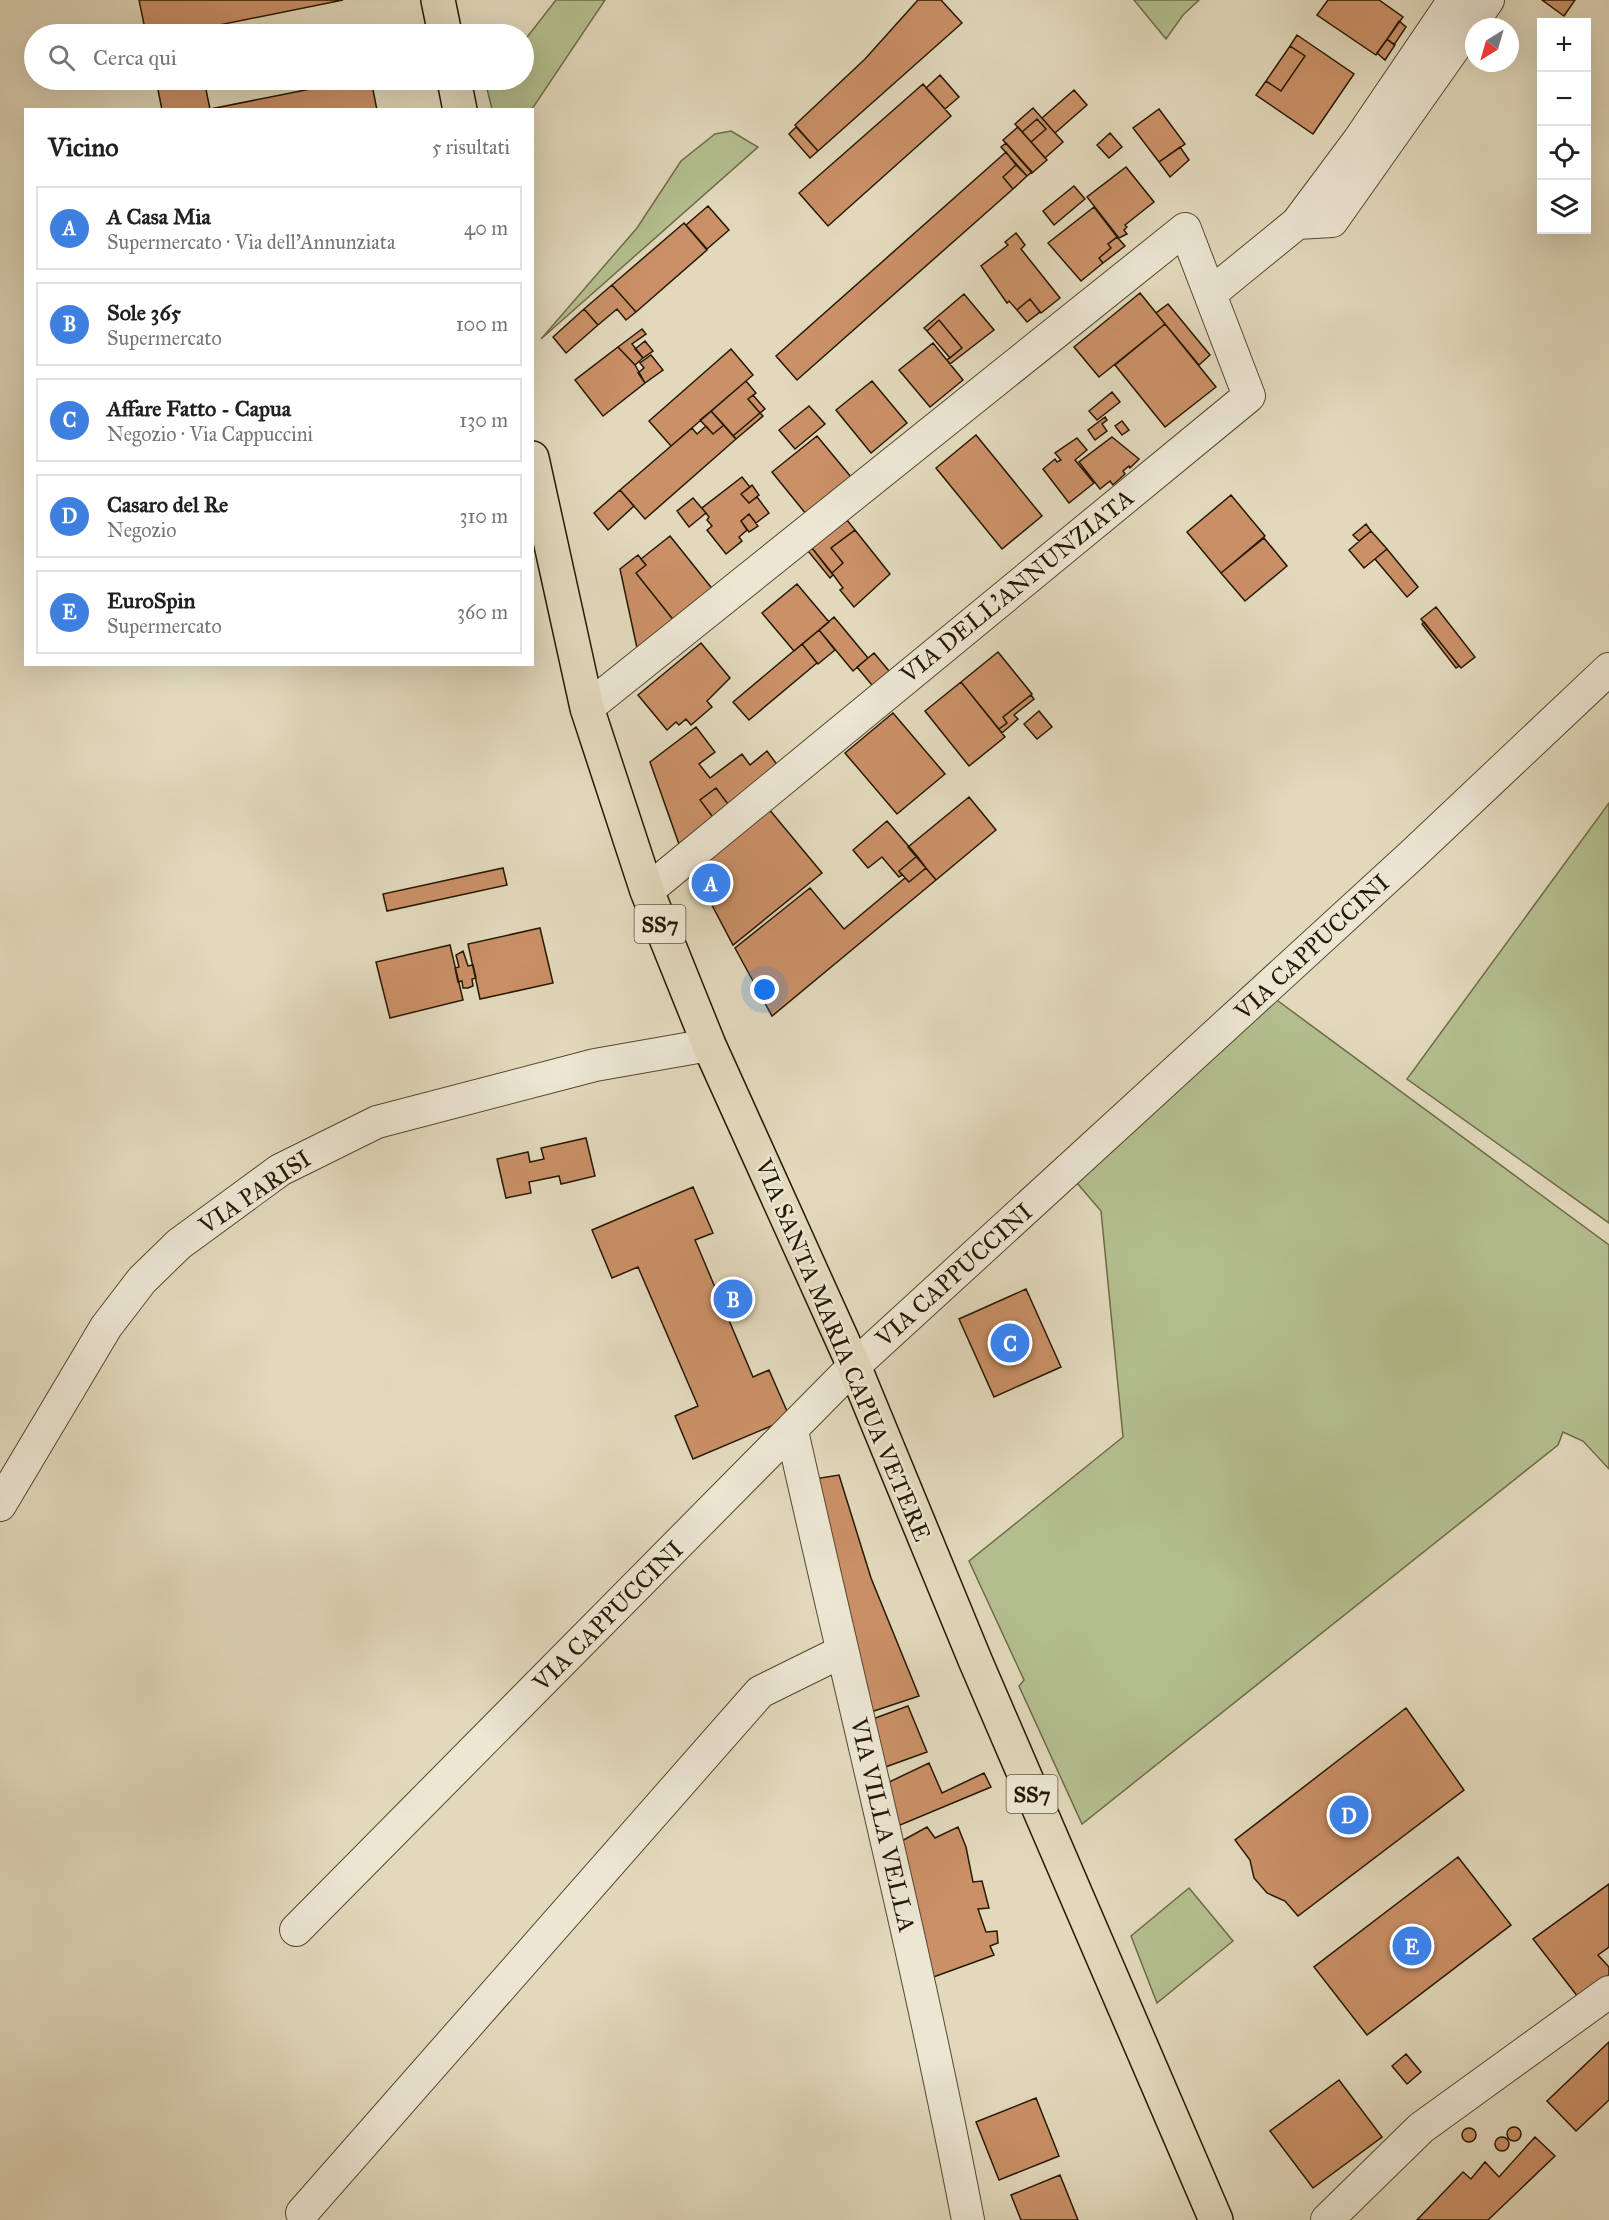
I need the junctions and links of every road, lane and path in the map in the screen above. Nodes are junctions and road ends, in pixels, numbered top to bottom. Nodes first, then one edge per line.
1 (438, 0) edge
2 (1454, 0) edge
3 (1488, 0) edge
4 (443, 24) edge
5 (456, 90) edge
6 (460, 108) edge
7 (1297, 223) junction
8 (1210, 294) junction
9 (534, 467) edge
10 (1609, 669) edge
11 (587, 708) junction
12 (647, 891) junction
13 (709, 1045) junction
14 (854, 1366) junction
15 (792, 1431) junction
16 (0, 1505) edge
17 (841, 1652) junction
18 (296, 1930) dead end
19 (1609, 1992) edge
20 (302, 2213) dead end
21 (968, 2220) edge
22 (1216, 2220) edge
23 (1327, 2220) edge

1 - 4 main road
2 - 7 street
3 - 7 street
5 - 6 main road
7 - 8 street
8 - 11 street, VIA DELL'ANNUNZIATA
8 - 12 street, VIA DELL'ANNUNZIATA
9 - 11 main road, VIA SANTA MARIA CAPUA VETERE / SS7
10 - 14 street, VIA CAPPUCCINI
11 - 12 main road, VIA SANTA MARIA CAPUA VETERE / SS7
12 - 13 main road, VIA SANTA MARIA CAPUA VETERE / SS7
13 - 14 main road, VIA SANTA MARIA CAPUA VETERE / SS7
13 - 16 street, VIA PARISI
14 - 15 street, VIA CAPPUCCINI
14 - 22 main road, VIA SANTA MARIA CAPUA VETERE / SS7
15 - 17 street, VIA VILLA VELLA
15 - 18 street, VIA CAPPUCCINI
17 - 20 street
17 - 21 street, VIA VILLA VELLA
19 - 23 street

